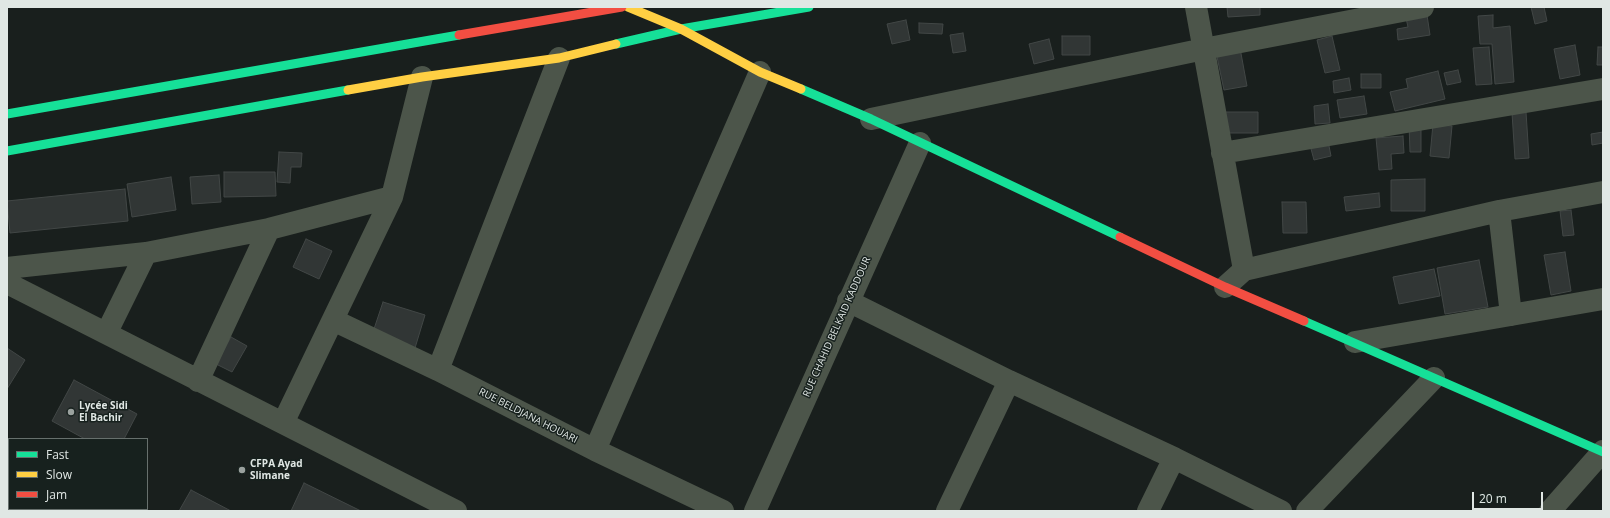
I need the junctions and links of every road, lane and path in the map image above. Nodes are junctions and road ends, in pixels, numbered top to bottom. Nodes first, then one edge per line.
1 (622, 7) edge
2 (628, 7) edge
3 (809, 7) edge
4 (1196, 7) edge
5 (1423, 7) edge
6 (680, 29) junction
7 (1204, 49) junction
8 (559, 58) junction
9 (760, 72) junction
10 (422, 78) junction
11 (1603, 89) edge
12 (7, 114) edge
13 (870, 119) junction
14 (920, 143) junction
15 (7, 151) edge
16 (1222, 153) junction
17 (1603, 192) edge
18 (392, 197) junction
19 (1499, 211) junction
20 (269, 229) junction
21 (146, 253) junction
22 (7, 268) edge
23 (1244, 270) junction
24 (7, 283) edge
25 (1224, 287) junction
26 (1603, 299) edge
27 (848, 301) junction
28 (1511, 315) junction
29 (333, 320) junction
30 (107, 332) junction
31 (1355, 342) junction
32 (438, 370) junction
33 (1434, 378) junction
34 (198, 381) junction
35 (1009, 381) junction
36 (283, 423) junction
37 (595, 450) junction
38 (1603, 452) edge
39 (1174, 458) junction
40 (456, 511) edge
41 (723, 511) edge
42 (754, 511) edge
43 (947, 511) edge
44 (1148, 511) edge
45 (1281, 511) edge
46 (1307, 511) edge
47 (1550, 511) edge

1 - 12 street
2 - 6 street
3 - 6 street
4 - 7 street
5 - 7 street
6 - 8 street
6 - 9 street
7 - 13 street
7 - 16 street
8 - 10 street
8 - 32 street
9 - 13 street
9 - 37 street
10 - 15 street
10 - 18 street
11 - 16 street
13 - 14 street
14 - 25 street
14 - 27 street, RUE CHAHID BELKAID KADDOUR
16 - 23 street
17 - 19 street
18 - 20 street
18 - 29 street
19 - 23 street
19 - 28 street
20 - 21 street
20 - 34 street
21 - 22 street
21 - 30 street
23 - 25 street
24 - 30 street
25 - 31 street
26 - 28 street
27 - 35 street
27 - 42 street, RUE CHAHID BELKAID KADDOUR
28 - 31 street
29 - 32 street, RUE BELDJANA HOUARI
29 - 36 street
30 - 34 street
31 - 33 street
32 - 37 street, RUE BELDJANA HOUARI
33 - 38 street
33 - 46 street
34 - 36 street
35 - 39 street
35 - 43 street
36 - 40 street
37 - 41 street, RUE BELDJANA HOUARI
38 - 47 street
39 - 44 street
39 - 45 street

